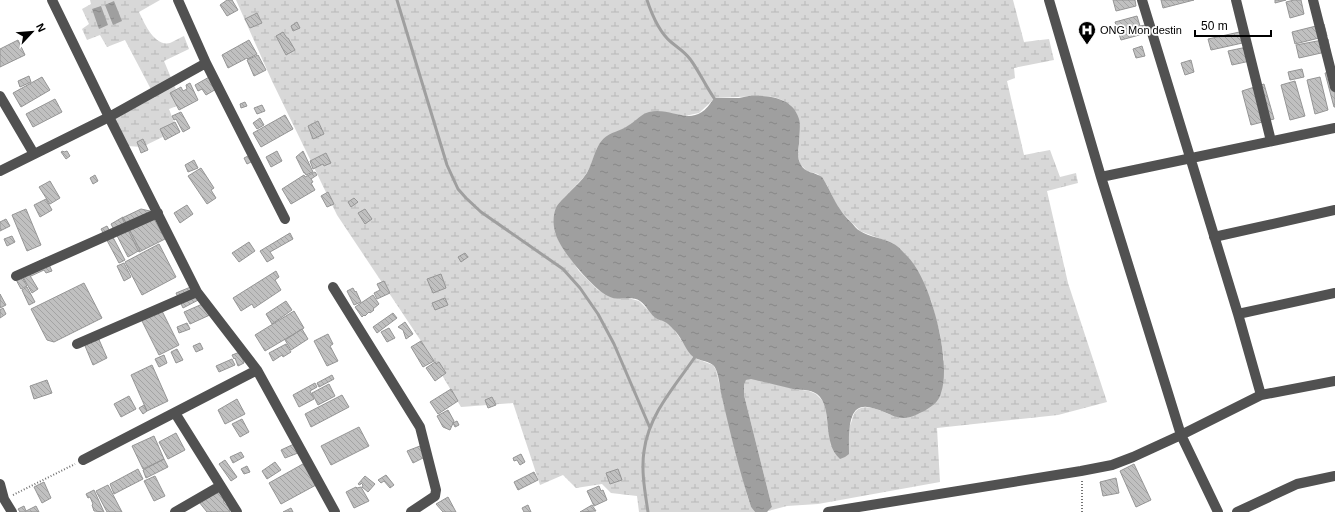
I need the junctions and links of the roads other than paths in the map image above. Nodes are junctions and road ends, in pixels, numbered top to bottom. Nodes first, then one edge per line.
1 (52, 0) edge
2 (178, 0) edge
3 (1049, 0) edge
4 (1142, 0) edge
5 (1236, 0) edge
6 (1313, 0) edge
7 (206, 63) junction
8 (1335, 87) edge
9 (0, 96) edge
10 (109, 117) junction
11 (1335, 128) edge
12 (1271, 140) junction
13 (34, 154) junction
14 (1190, 159) junction
15 (0, 171) edge
16 (1101, 177) junction
17 (1335, 210) edge
18 (158, 213) junction
19 (285, 219) dead end
20 (1214, 237) junction
21 (16, 276) dead end
22 (333, 287) dead end
23 (197, 292) junction
24 (1335, 293) edge
25 (1238, 314) junction
26 (77, 344) dead end
27 (257, 370) junction
28 (1335, 381) edge
29 (1261, 395) junction
30 (175, 413) junction
31 (1181, 435) junction
32 (83, 460) road end
33 (1335, 476) edge
34 (0, 484) edge
35 (220, 486) junction
36 (2, 500) edge
37 (12, 512) edge
38 (175, 512) edge
39 (237, 512) edge
40 (335, 512) edge
41 (411, 512) edge
42 (828, 512) edge
43 (1218, 512) edge
44 (1237, 512) edge

1 - 10 street
2 - 7 street
3 - 16 street
4 - 14 street
5 - 12 street
6 - 8 street
7 - 10 street
7 - 19 street
9 - 13 street
10 - 13 street
10 - 18 street
11 - 12 street
12 - 14 street
13 - 15 street
14 - 16 street
14 - 20 street
16 - 31 street
17 - 20 street
18 - 21 street
18 - 23 street
20 - 25 street
22 - 41 street
23 - 26 street
23 - 27 street
24 - 25 street
25 - 29 street
27 - 30 street
27 - 40 street
28 - 29 street
29 - 31 street
30 - 32 street
30 - 35 street
31 - 42 street
31 - 43 street
33 - 44 street
34 - 36 street
35 - 38 street
35 - 39 street
36 - 37 street

